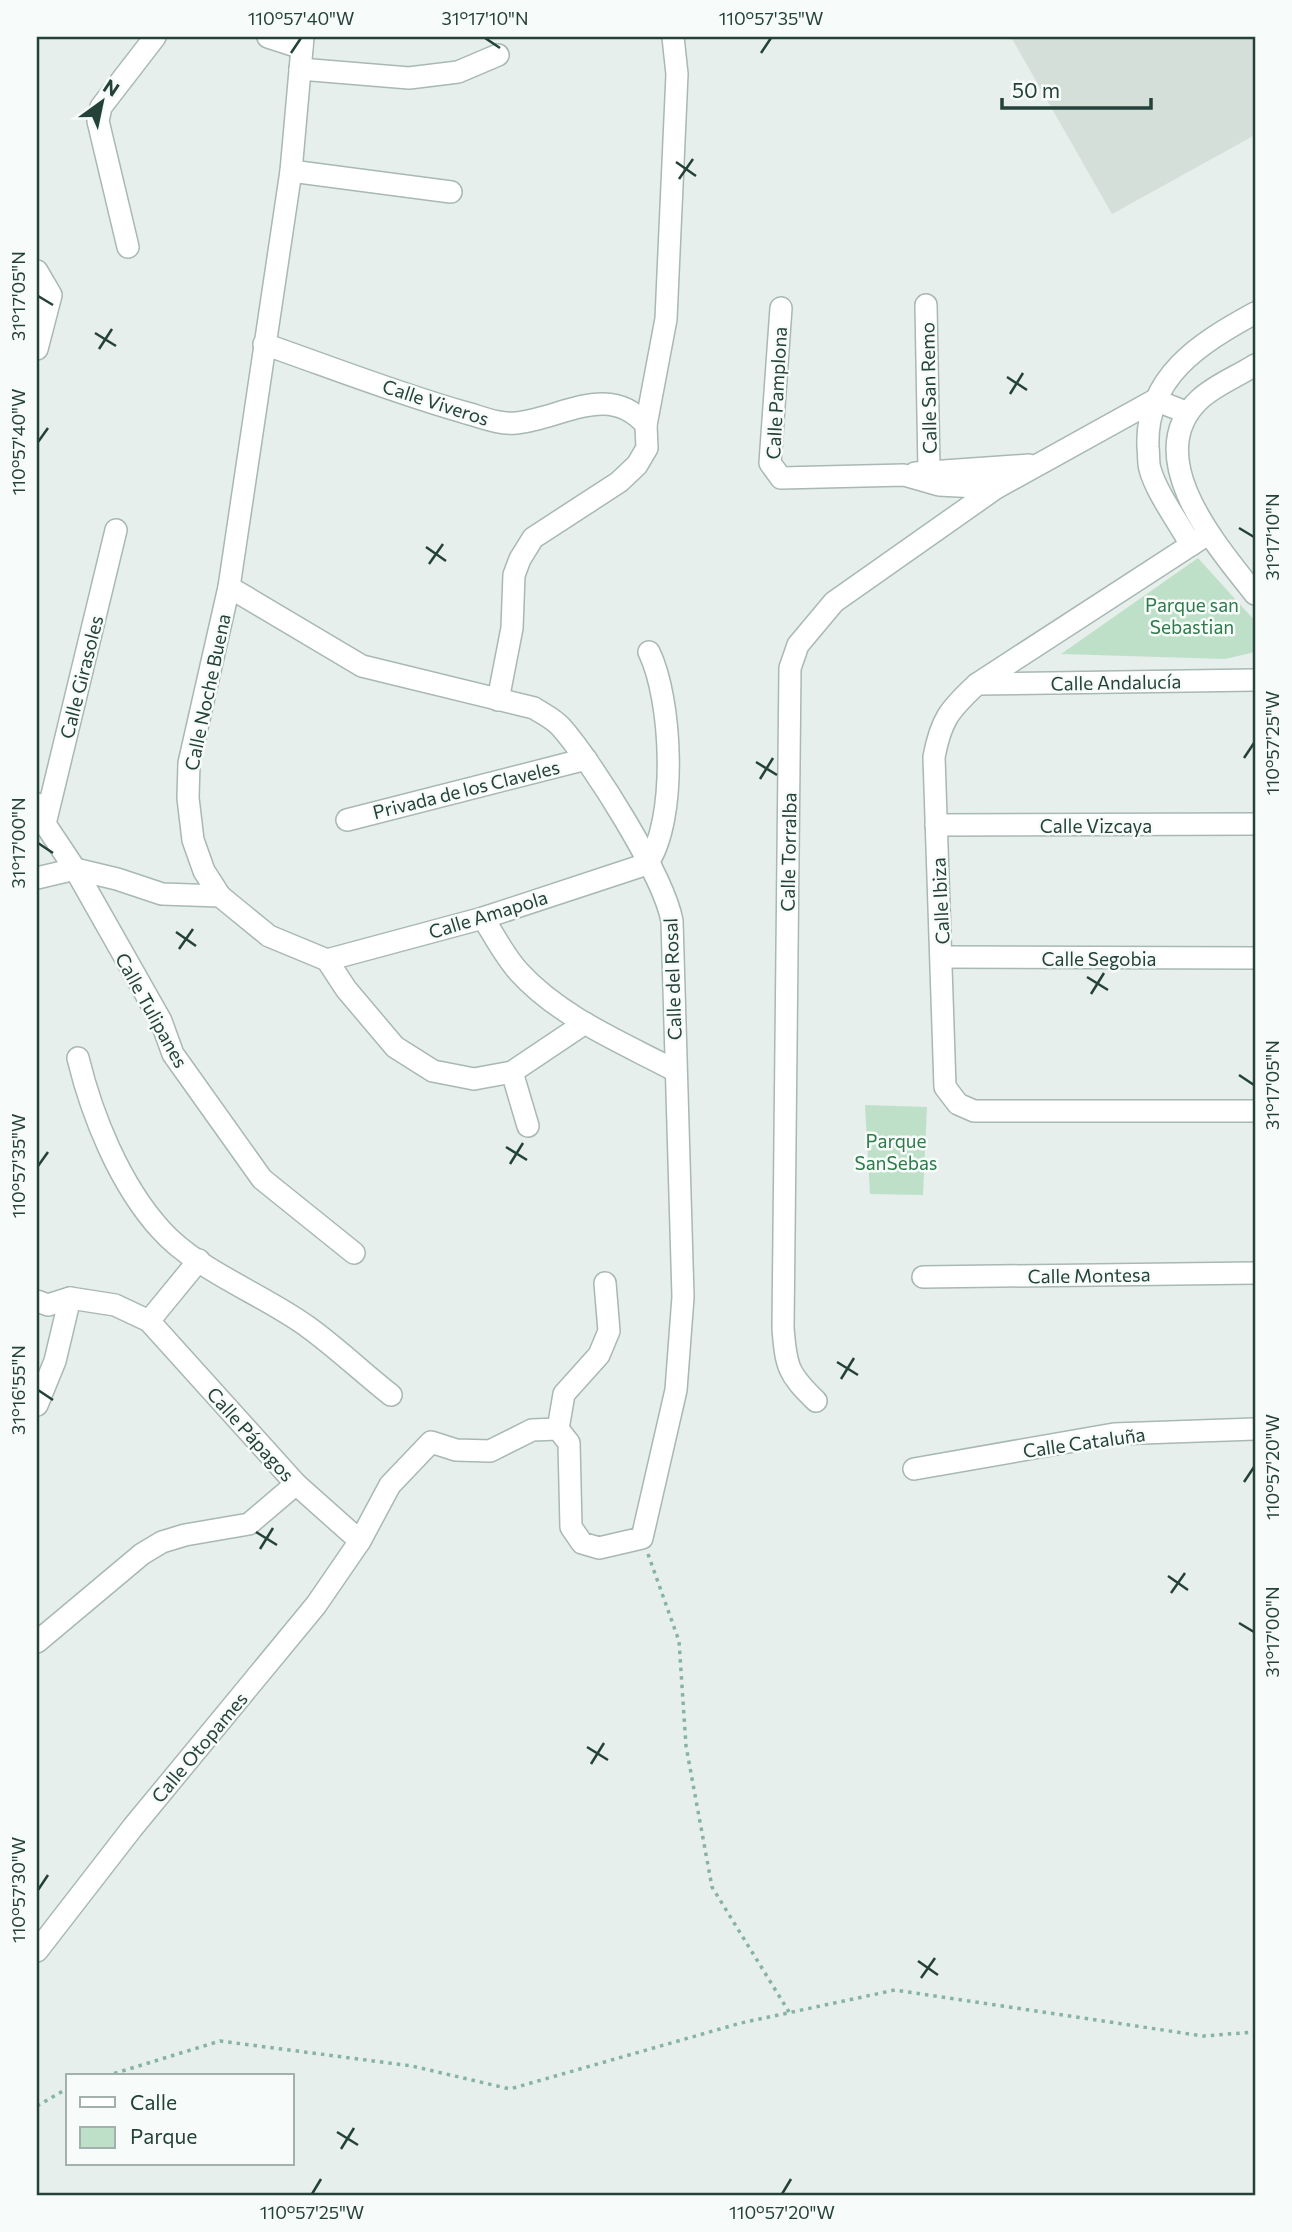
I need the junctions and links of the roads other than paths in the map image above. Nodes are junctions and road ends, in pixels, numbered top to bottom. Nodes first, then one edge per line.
1 (155, 37) edge
2 (268, 37) edge
3 (673, 37) edge
4 (302, 51) edge
5 (498, 55) dead end
6 (291, 172) junction
7 (451, 192) dead end
8 (128, 247) dead end
9 (37, 271) edge
10 (926, 305) dead end
11 (781, 308) dead end
12 (1255, 313) edge
13 (264, 344) junction
14 (37, 349) edge
15 (1255, 365) edge
16 (1155, 400) junction
17 (1188, 413) junction
18 (646, 425) junction
19 (1035, 464) junction
20 (929, 471) junction
21 (904, 475) junction
22 (996, 488) junction
23 (116, 530) dead end
24 (1199, 540) junction
25 (229, 587) junction
26 (1255, 594) edge
27 (649, 652) dead end
28 (1255, 680) edge
29 (977, 684) junction
30 (498, 700) junction
31 (586, 758) junction
32 (37, 804) edge
33 (346, 820) dead end
34 (45, 824) junction
35 (1255, 824) edge
36 (936, 825) junction
37 (648, 864) junction
38 (75, 869) junction
39 (37, 878) edge
40 (220, 896) junction
41 (483, 918) junction
42 (943, 957) junction
43 (1255, 958) edge
44 (327, 960) junction
45 (585, 1023) junction
46 (78, 1058) dead end
47 (674, 1070) junction
48 (512, 1072) junction
49 (1255, 1111) edge
50 (528, 1126) dead end
51 (354, 1253) dead end
52 (200, 1260) junction
53 (1255, 1273) edge
54 (923, 1277) dead end
55 (605, 1283) dead end
56 (70, 1298) junction
57 (37, 1301) edge
58 (149, 1321) junction
59 (391, 1395) dead end
60 (816, 1402) dead end
61 (37, 1405) edge
62 (558, 1429) junction
63 (1255, 1429) edge
64 (914, 1469) dead end
65 (296, 1484) junction
66 (360, 1541) junction
67 (37, 1642) edge
68 (37, 1951) edge

1 - 8 street
2 - 4 street
3 - 18 street
4 - 5 street
4 - 6 street, Calle Noche Buena
6 - 7 street
6 - 13 street, Calle Noche Buena
9 - 14 street
10 - 20 street, Calle San Remo
11 - 21 street, Calle Pamplona
12 - 16 street, Calle Torralba
13 - 18 street, Calle Viveros
13 - 25 street, Calle Noche Buena
15 - 17 street
16 - 17 street
16 - 19 street, Calle Torralba
16 - 24 street, Calle Torralba
17 - 24 street
18 - 30 street
19 - 20 street, Calle Pamplona
19 - 22 street, Calle Torralba
20 - 21 street, Calle Pamplona
21 - 22 street, Calle Pamplona
22 - 60 street, Calle Torralba
23 - 34 street, Calle Girasoles
24 - 26 street
24 - 29 street, Calle Ibiza
25 - 30 street, Calle del Rosal
25 - 40 street, Calle Noche Buena
27 - 37 street
28 - 29 street, Calle Andalucía
29 - 36 street, Calle Ibiza
30 - 31 street, Calle del Rosal
31 - 33 street, Privada de los Claveles
31 - 37 street, Calle del Rosal
32 - 34 street, Calle Tulipanes
34 - 38 street, Calle Tulipanes
35 - 36 street, Calle Vizcaya
36 - 42 street, Calle Ibiza
37 - 41 street, Calle Amapola
37 - 47 street, Calle del Rosal
38 - 39 street
38 - 40 street
38 - 51 street, Calle Tulipanes
40 - 44 street, Calle Noche Buena
41 - 44 street, Calle Amapola
41 - 45 street
42 - 43 street, Calle Segobia
42 - 49 street, Calle Ibiza
44 - 48 street
45 - 47 street
45 - 48 street
46 - 52 street
47 - 62 street, Calle del Rosal
48 - 50 street
52 - 58 street
52 - 59 street
53 - 54 street, Calle Montesa
55 - 62 street
56 - 57 street, Calle Pápagos
56 - 58 street, Calle Pápagos
56 - 61 street
58 - 65 street, Calle Pápagos
62 - 66 street, Calle Otopames
63 - 64 street, Calle Cataluña
65 - 66 street, Calle Pápagos
65 - 67 street
66 - 68 street, Calle Otopames

